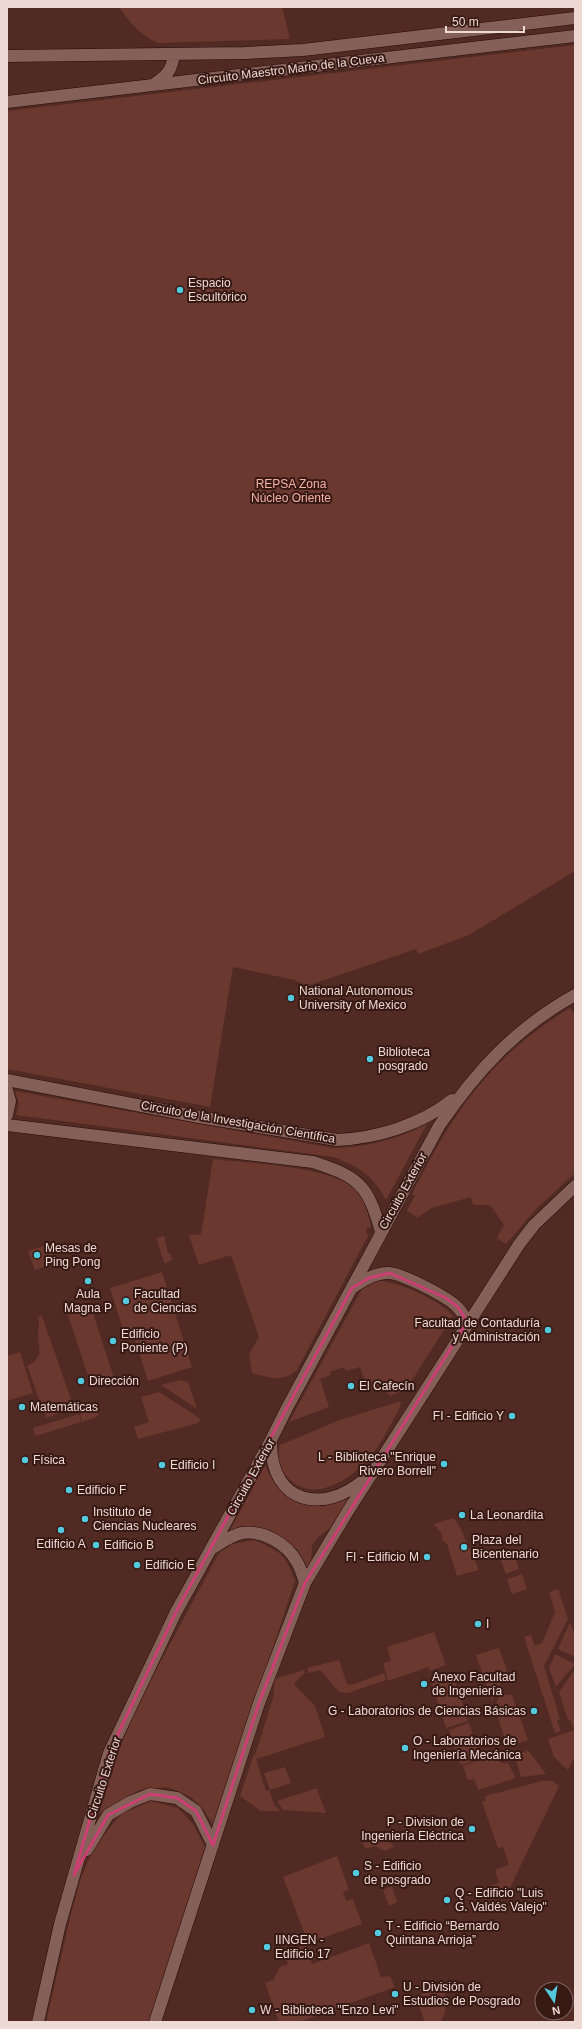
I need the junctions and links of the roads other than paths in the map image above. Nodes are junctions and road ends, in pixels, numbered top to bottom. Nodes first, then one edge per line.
1 (575, 18) edge
2 (575, 36) edge
3 (174, 54) junction
4 (7, 56) edge
5 (149, 86) junction
6 (7, 102) edge
7 (575, 995) edge
8 (7, 1080) edge
9 (7, 1090) edge
10 (461, 1094) junction
11 (7, 1115) edge
12 (7, 1124) edge
13 (575, 1186) edge
14 (381, 1232) junction
15 (352, 1288) junction
16 (467, 1322) junction
17 (270, 1442) junction
18 (371, 1474) junction
19 (211, 1549) junction
20 (305, 1583) junction
21 (213, 1845) junction
22 (74, 1875) junction
23 (38, 2022) edge
24 (155, 2022) edge

1 - 3 street, Circuito Maestro Mario de la Cueva
2 - 5 street, Circuito Maestro Mario de la Cueva
3 - 4 street, Circuito Maestro Mario de la Cueva
3 - 5 street
5 - 6 street, Circuito Maestro Mario de la Cueva
7 - 10 street, Circuito Exterior
8 - 10 street, Circuito de la Investigación Científica
9 - 11 street
10 - 14 street, Circuito Exterior
12 - 14 street
13 - 16 street
14 - 15 street, Circuito Exterior
15 - 16 street
15 - 17 street, Circuito Exterior
16 - 18 street
17 - 18 street
17 - 19 street, Circuito Exterior
18 - 20 street
19 - 20 street
19 - 22 street, Circuito Exterior
20 - 21 street
21 - 22 street
21 - 24 street
22 - 23 street, Circuito Exterior

